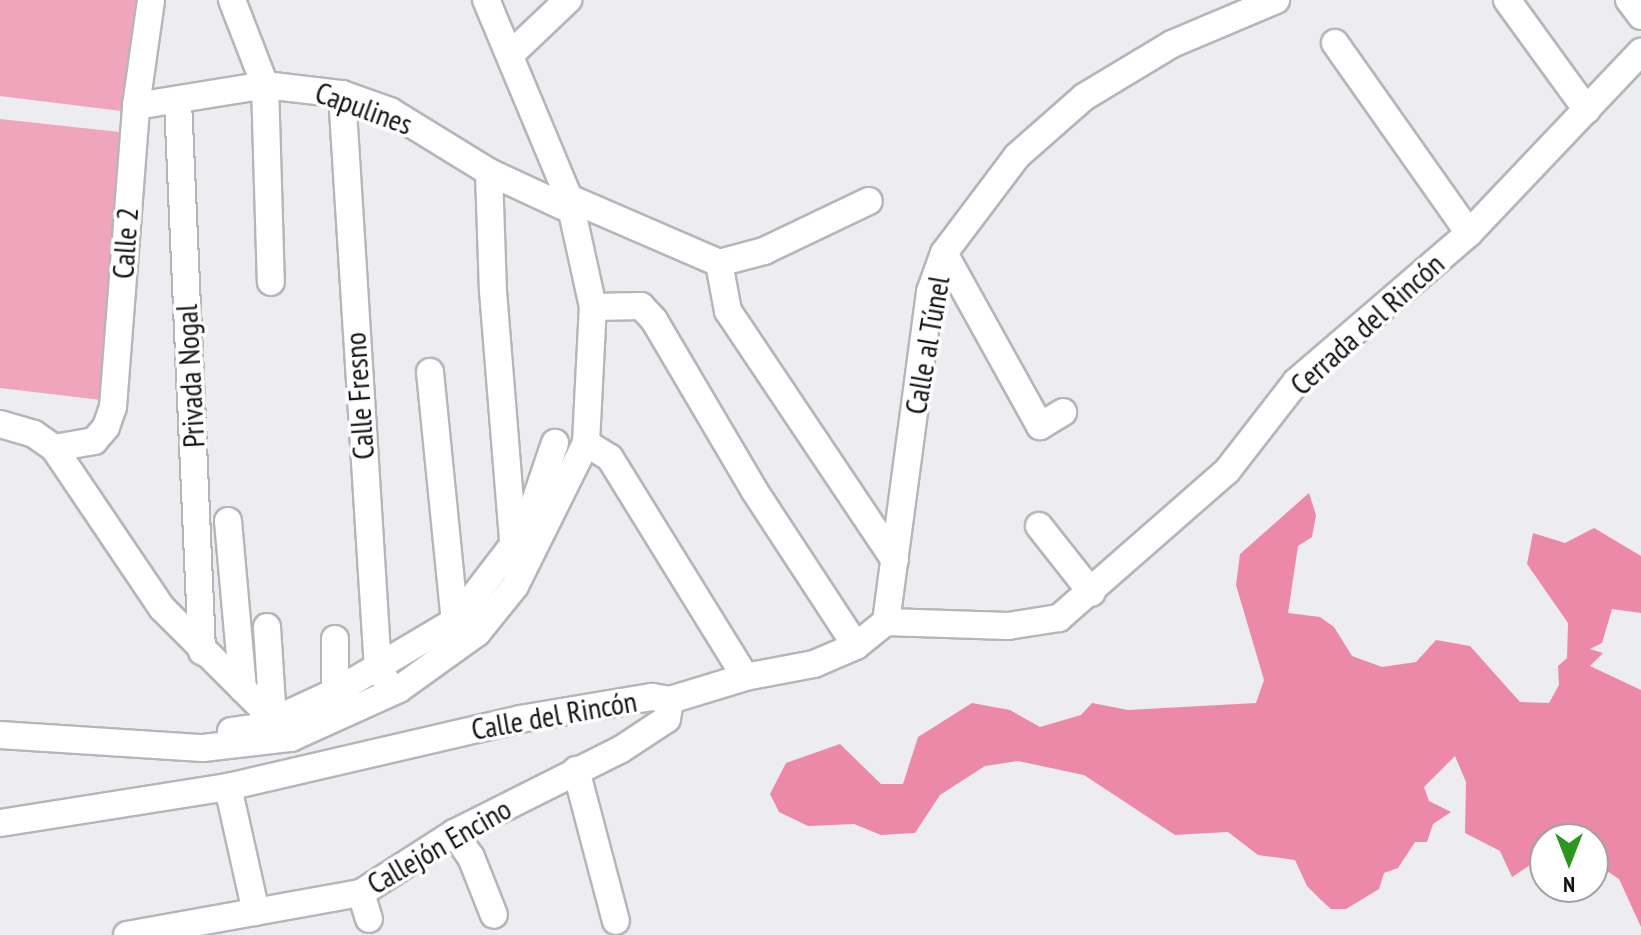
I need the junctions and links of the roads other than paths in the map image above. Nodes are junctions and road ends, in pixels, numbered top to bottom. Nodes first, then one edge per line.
1 (151, 0) edge
2 (232, 0) edge
3 (486, 0) edge
4 (568, 0) edge
5 (1276, 0) edge
6 (1507, 0) edge
7 (1629, 0) edge
8 (1641, 16) edge
9 (1335, 43) dead end
10 (1641, 52) edge
11 (511, 54) junction
12 (265, 85) junction
13 (342, 94) junction
14 (178, 101) junction
15 (136, 106) junction
16 (1587, 110) junction
17 (489, 172) junction
18 (869, 201) dead end
19 (571, 204) junction
20 (1469, 233) junction
21 (944, 253) junction
22 (719, 263) junction
23 (271, 282) dead end
24 (593, 307) junction
25 (430, 372) dead end
26 (1063, 412) dead end
27 (0, 424) edge
28 (555, 443) dead end
29 (586, 443) junction
30 (54, 448) junction
31 (228, 521) dead end
32 (1039, 526) dead end
33 (514, 549) junction
34 (895, 560) junction
35 (515, 586) junction
36 (1092, 593) junction
37 (455, 621) junction
38 (886, 622) junction
39 (267, 627) dead end
40 (335, 639) dead end
41 (856, 646) junction
42 (202, 651) junction
43 (378, 669) junction
44 (745, 677) junction
45 (243, 689) junction
46 (399, 689) junction
47 (335, 692) junction
48 (670, 700) junction
49 (0, 720) edge
50 (280, 726) junction
51 (0, 735) edge
52 (310, 765) junction
53 (576, 770) junction
54 (228, 787) junction
55 (0, 823) edge
56 (454, 833) junction
57 (361, 893) junction
58 (256, 912) junction
59 (494, 915) dead end
60 (369, 919) dead end
61 (616, 921) dead end
62 (127, 935) edge

1 - 15 street, Calle 2
2 - 12 street
3 - 11 street
4 - 11 street
5 - 21 street, Calle al Túnel
6 - 16 street
7 - 8 street
9 - 20 street
10 - 16 street, Cerrada del Rincón
11 - 19 street
12 - 13 street, Capulines
12 - 14 street, Capulines
12 - 23 street
13 - 17 street, Capulines
13 - 43 street, Calle Fresno
14 - 15 street, Capulines
14 - 42 street, Privada Nogal
15 - 30 street, Calle 2
16 - 20 street, Cerrada del Rincón
17 - 19 street, Capulines
17 - 33 street
18 - 22 street
19 - 22 street, Capulines
19 - 24 street
20 - 36 street, Cerrada del Rincón
21 - 26 street
21 - 34 street, Calle al Túnel
22 - 34 street
24 - 29 street
24 - 41 street
25 - 37 street
27 - 30 street
28 - 33 street
29 - 35 street
29 - 44 street
30 - 42 street
31 - 45 street
32 - 36 street
33 - 35 street
33 - 37 street
34 - 38 street, Calle al Túnel
35 - 46 street
36 - 38 street
37 - 43 street
38 - 41 street, Calle del Rincón
39 - 50 street
40 - 47 street
41 - 44 street, Calle del Rincón
42 - 45 street
43 - 46 street
43 - 47 street
44 - 48 street, Calle del Rincón
45 - 50 street
46 - 50 street
47 - 50 street
48 - 52 street, Calle del Rincón
48 - 53 street, Callejón Encino
49 - 50 street
50 - 51 street
50 - 52 street
52 - 54 street, Calle del Rincón
53 - 56 street, Callejón Encino
53 - 61 street
54 - 55 street, Calle del Rincón
54 - 58 street
56 - 57 street, Callejón Encino
56 - 59 street
57 - 58 street, Callejón Encino
57 - 60 street
58 - 62 street, Callejón Encino

